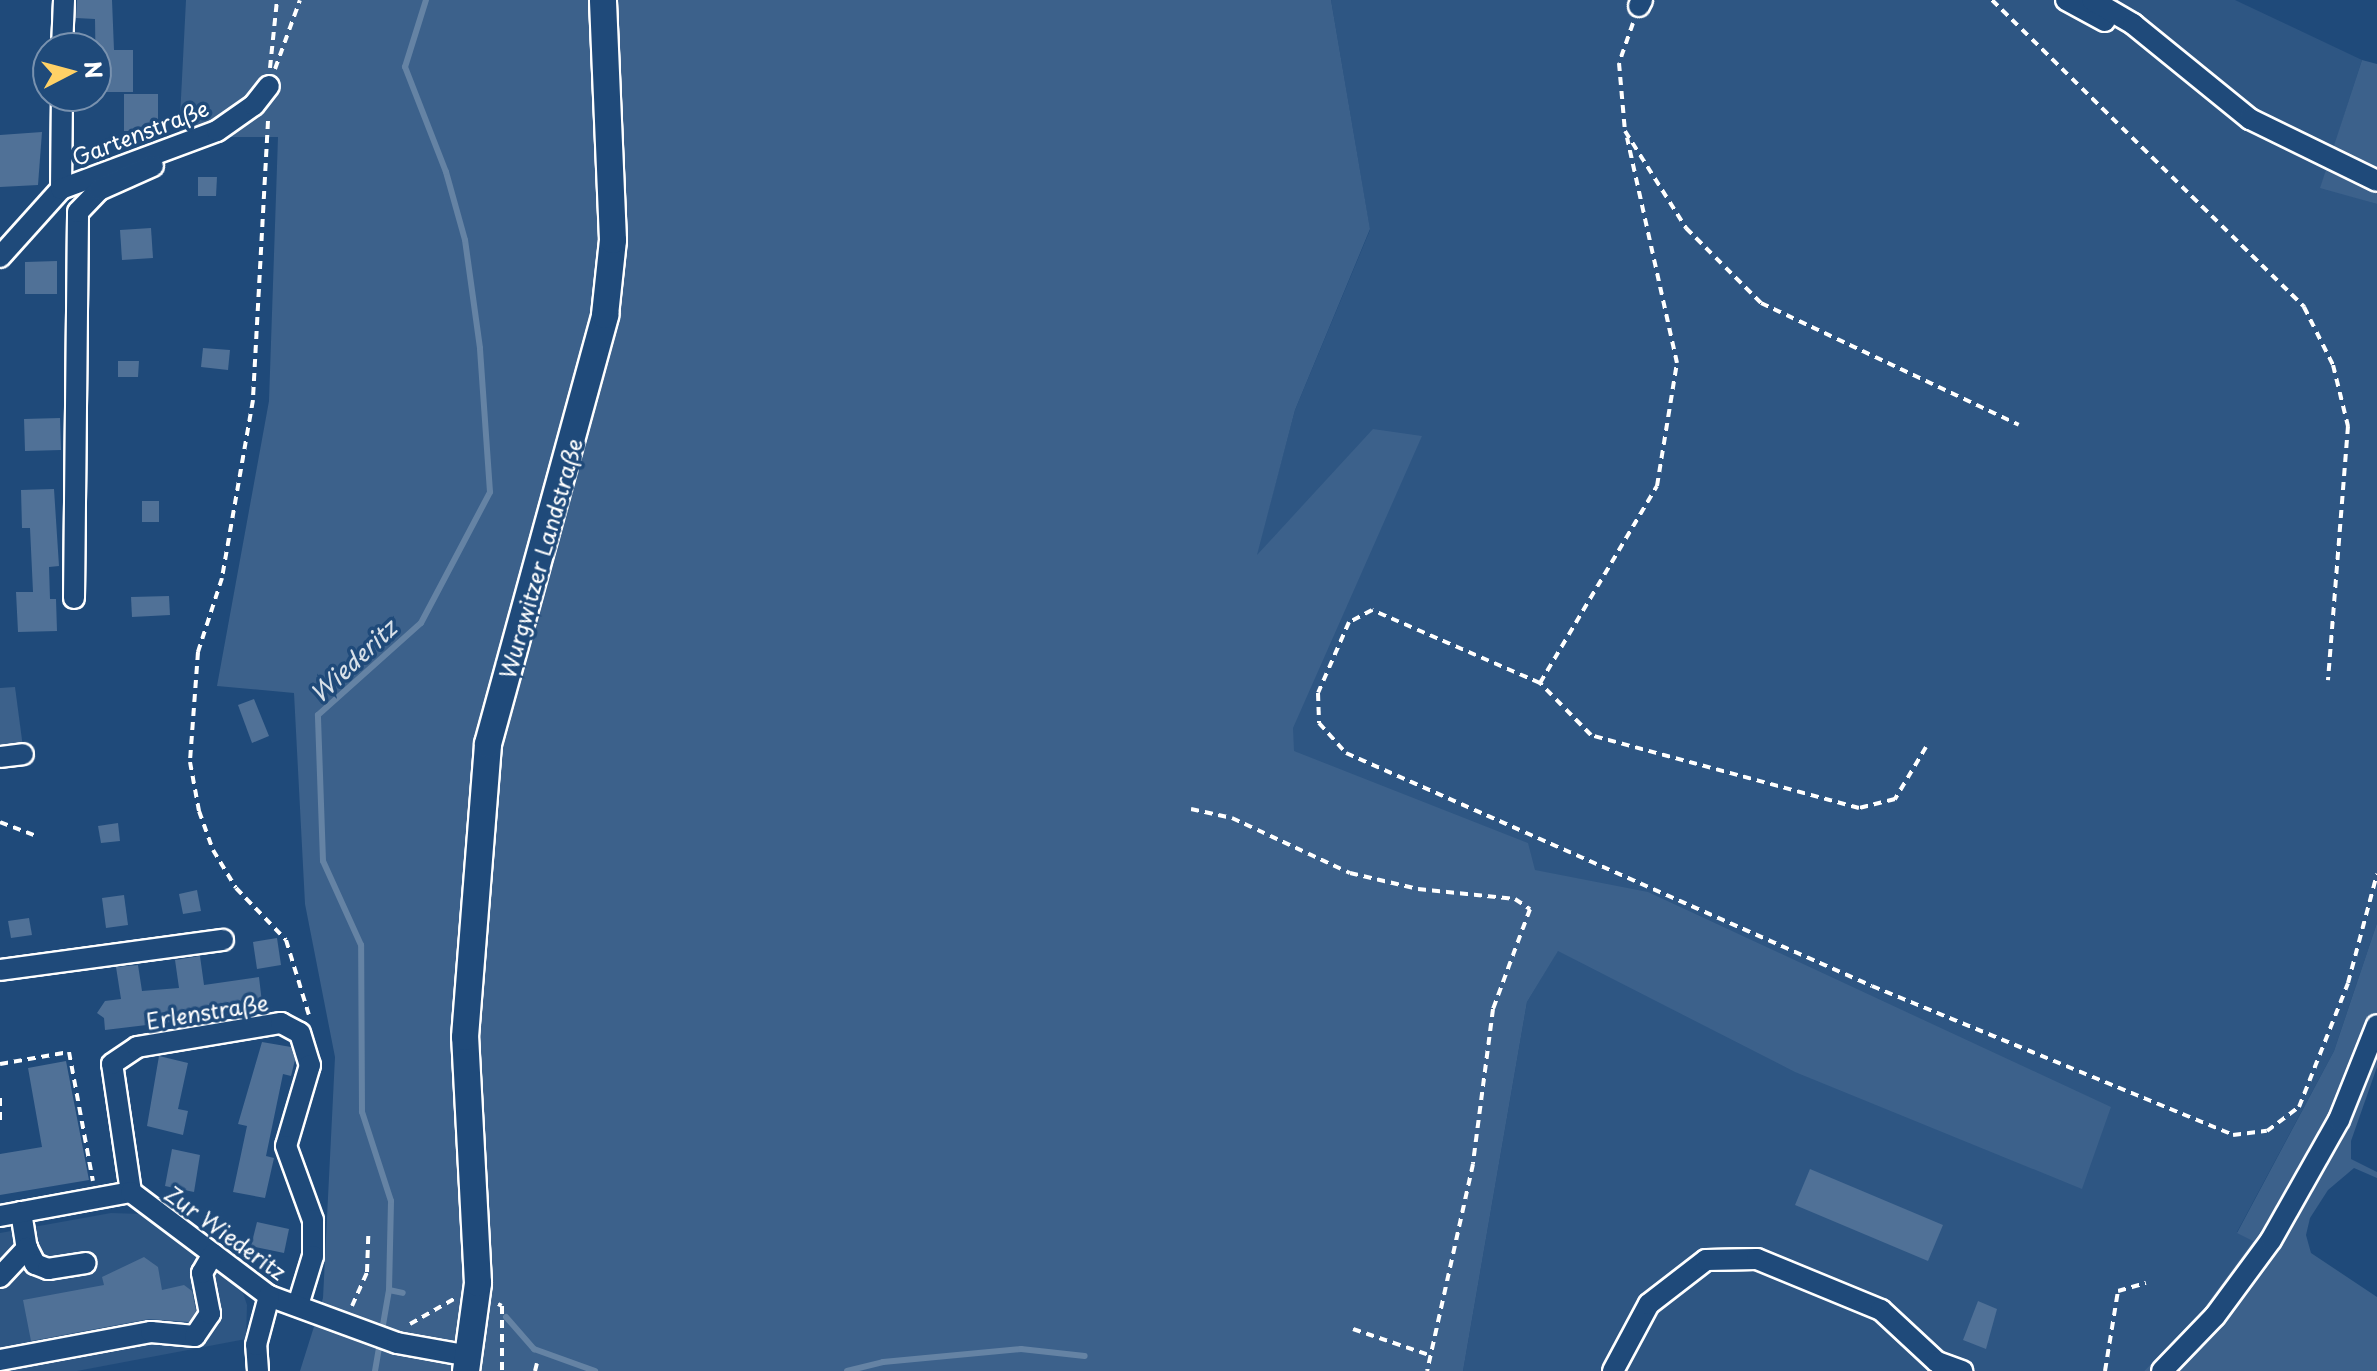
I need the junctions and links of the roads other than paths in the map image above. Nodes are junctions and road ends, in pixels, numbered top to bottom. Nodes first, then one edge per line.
1 (64, 0) edge
2 (603, 0) edge
3 (2066, 0) edge
4 (2092, 0) edge
5 (63, 32) edge
6 (2165, 50) junction
7 (269, 86) road end
8 (62, 112) edge
9 (153, 166) dead end
10 (2377, 181) edge
11 (61, 189) junction
12 (0, 257) edge
13 (74, 598) dead end
14 (23, 754) dead end
15 (0, 757) edge
16 (223, 940) dead end
17 (0, 970) edge
18 (2377, 1025) edge
19 (131, 1192) junction
20 (21, 1212) junction
21 (0, 1216) edge
22 (27, 1248) junction
23 (213, 1254) junction
24 (86, 1263) dead end
25 (0, 1277) edge
26 (269, 1296) junction
27 (298, 1305) junction
28 (0, 1360) edge
29 (468, 1364) edge
30 (258, 1371) edge
31 (1613, 1371) edge
32 (1961, 1371) edge
33 (2162, 1371) edge

1 - 5 street
2 - 29 main road, Wurgwitzer Landstraße
3 - 6 street
4 - 6 street
6 - 10 street
7 - 11 street, Gartenstraße
8 - 11 street, Gartenstraße
9 - 13 street
11 - 12 street, Gartenstraße
14 - 15 street
16 - 17 street
18 - 33 street
19 - 20 street, Zur Wiederitz
19 - 23 street, Zur Wiederitz
19 - 27 street, Erlenstraße
20 - 21 street, Zur Wiederitz
20 - 22 street
22 - 24 street
22 - 25 street
23 - 26 street, Zur Wiederitz
23 - 28 street
26 - 27 street, Zur Wiederitz
26 - 30 street
27 - 29 street, Zur Wiederitz
31 - 32 street

